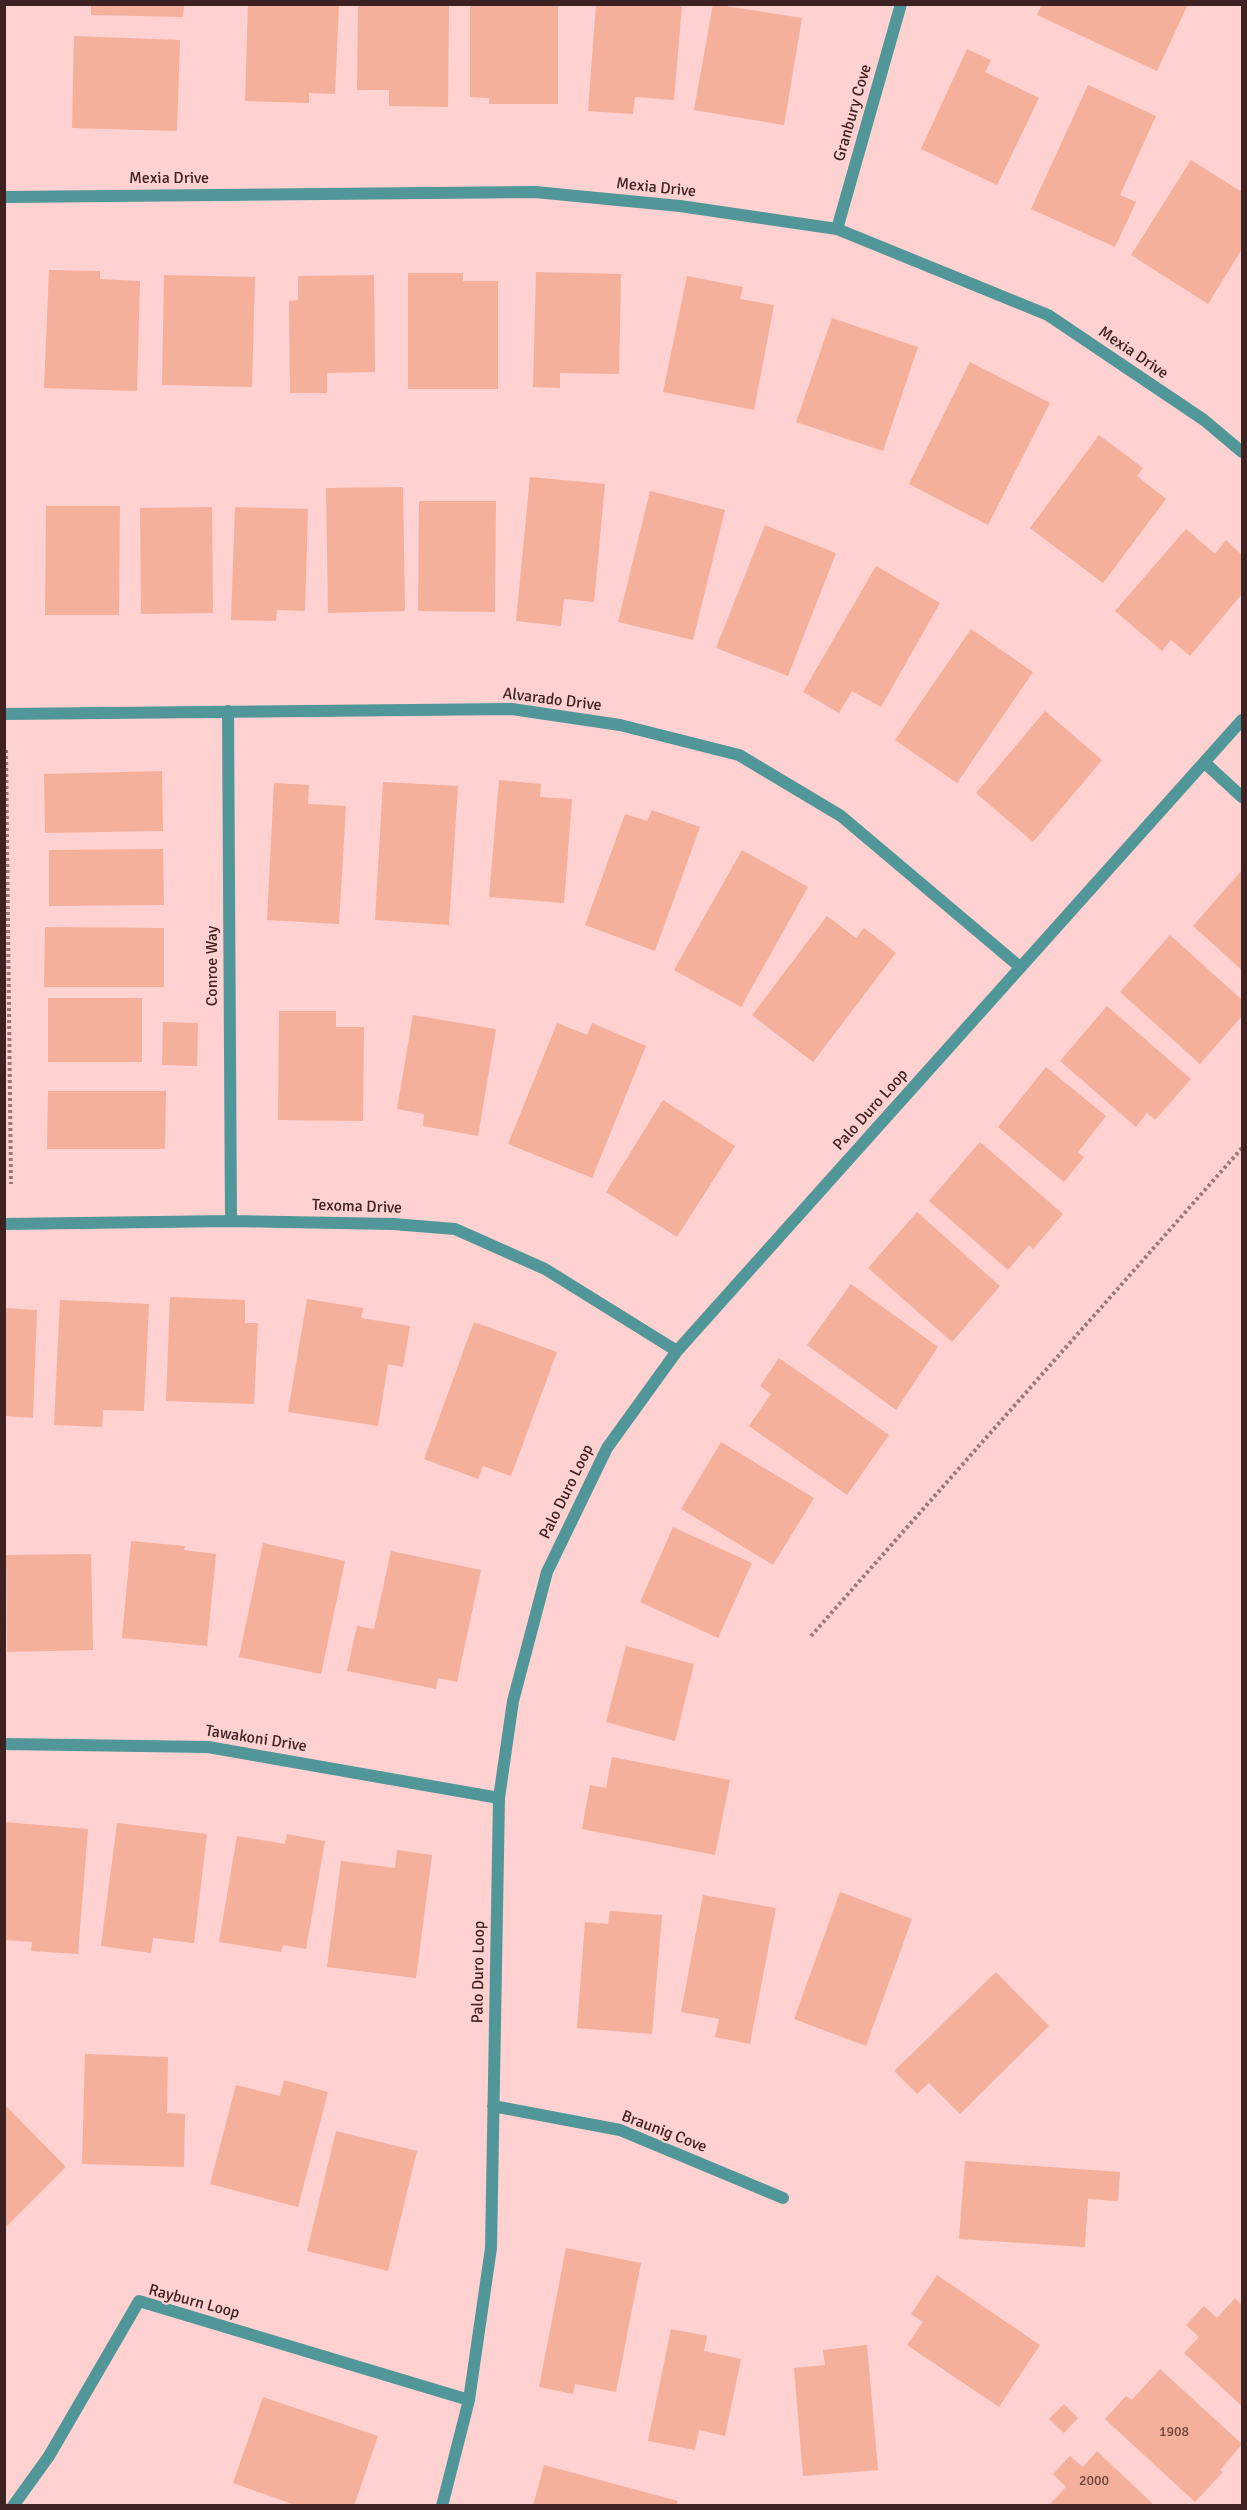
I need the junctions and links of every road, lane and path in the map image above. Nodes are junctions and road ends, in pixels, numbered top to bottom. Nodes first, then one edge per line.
1 (901, 4) edge
2 (4, 197) edge
3 (837, 229) junction
4 (1242, 452) edge
5 (228, 711) junction
6 (4, 714) edge
7 (1242, 720) edge
8 (6, 750) edge
9 (1205, 763) junction
10 (1242, 797) edge
11 (1020, 968) junction
12 (1242, 1148) edge
13 (11, 1184) dead end
14 (231, 1221) junction
15 (4, 1224) edge
16 (677, 1352) junction
17 (812, 1636) dead end
18 (4, 1744) edge
19 (499, 1798) junction
20 (493, 2106) junction
21 (783, 2198) dead end
22 (469, 2400) junction
23 (13, 2505) edge
24 (442, 2505) edge

1 - 3 street, Granbury Cove
2 - 3 street, Mexia Drive
3 - 4 street, Mexia Drive
5 - 6 street, Alvarado Drive
5 - 11 street, Alvarado Drive
5 - 14 street, Conroe Way
7 - 9 street, Palo Duro Loop
8 - 13 path
9 - 10 street
9 - 11 street, Palo Duro Loop
11 - 16 street, Palo Duro Loop
12 - 17 path
14 - 15 street, Texoma Drive
14 - 16 street, Texoma Drive
16 - 19 street, Palo Duro Loop
18 - 19 street, Tawakoni Drive
19 - 20 street, Palo Duro Loop
20 - 21 street, Braunig Cove
20 - 22 street, Palo Duro Loop
22 - 23 street, Rayburn Loop
22 - 24 street, Palo Duro Loop

